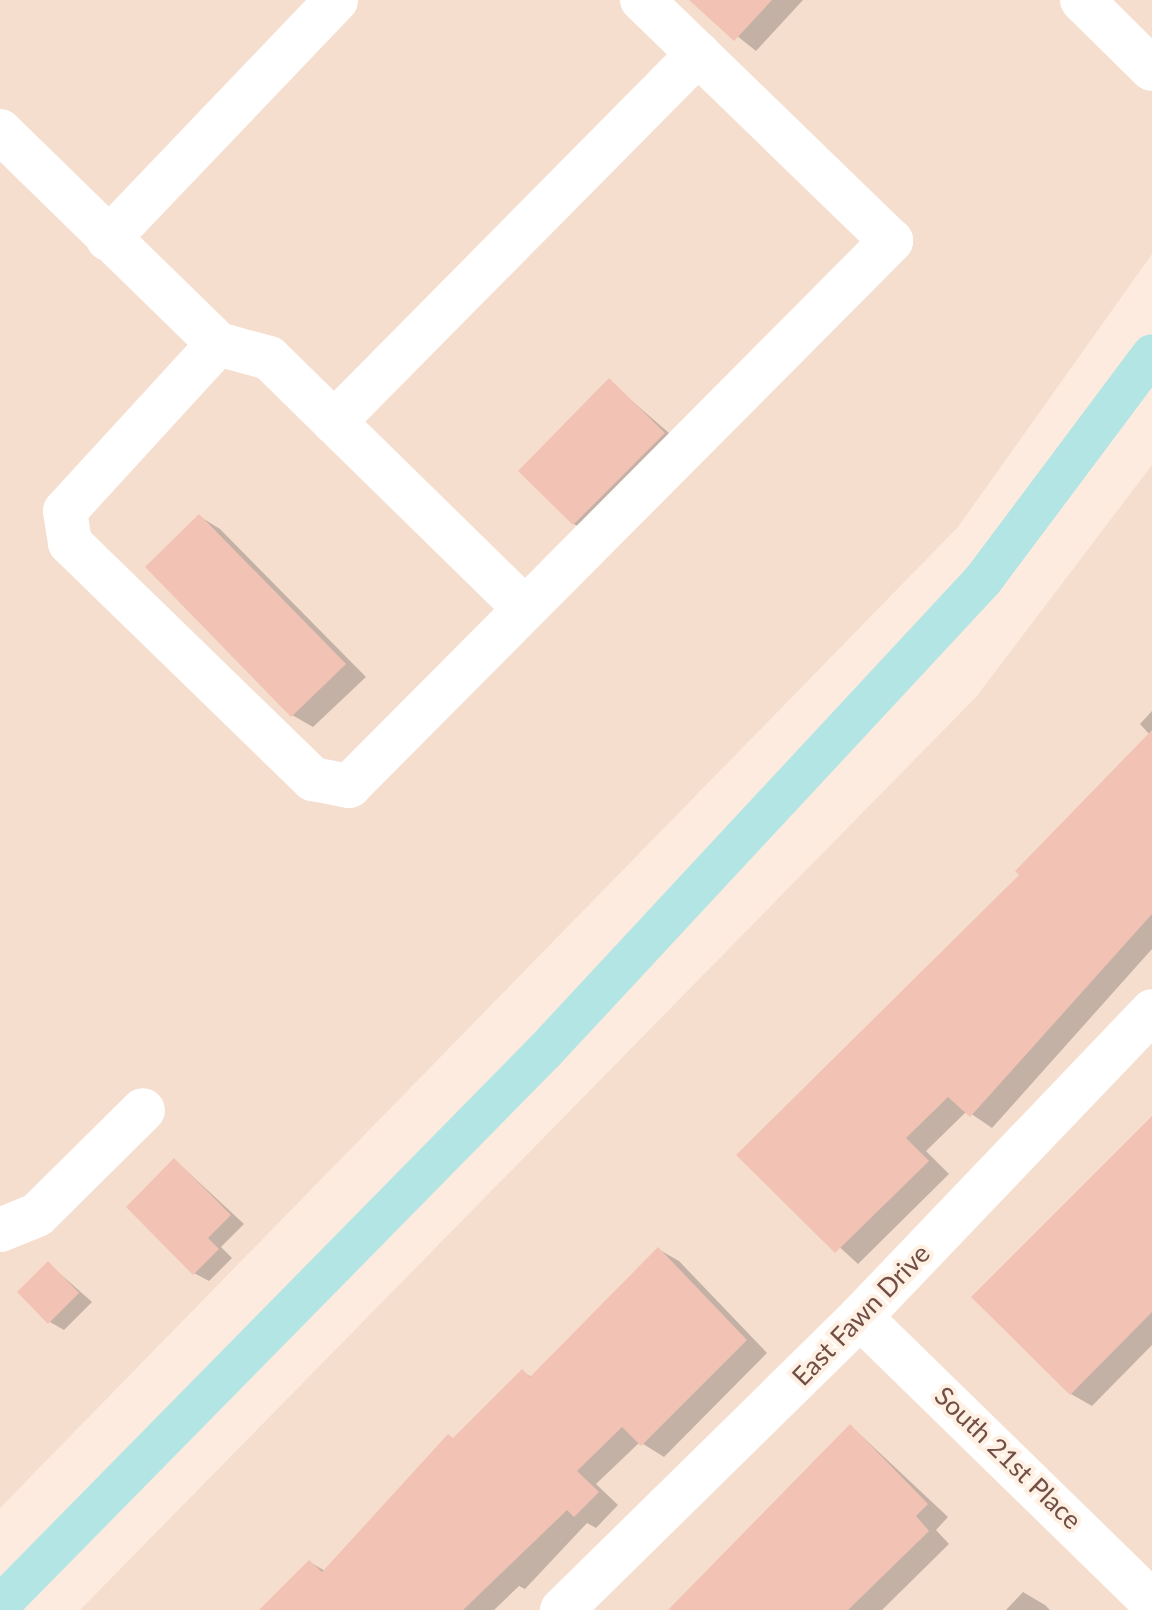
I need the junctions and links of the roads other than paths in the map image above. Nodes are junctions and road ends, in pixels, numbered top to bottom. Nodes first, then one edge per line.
1 (336, 0) edge
2 (642, 0) edge
3 (1082, 0) edge
4 (698, 54) junction
5 (1152, 69) edge
6 (0, 131) edge
7 (108, 239) junction
8 (218, 344) junction
9 (334, 422) junction
10 (524, 608) junction
11 (1152, 1011) edge
12 (143, 1110) dead end
13 (0, 1230) edge
14 (860, 1317) junction
15 (1152, 1602) edge
16 (562, 1610) edge

1 - 7 street
2 - 4 street
3 - 5 street
4 - 9 street
4 - 10 street
6 - 7 street
7 - 8 street
8 - 9 street
8 - 10 street
9 - 10 street
11 - 14 street, East Fawn Drive
12 - 13 street
14 - 15 street, South 21st Place
14 - 16 street, East Fawn Drive

